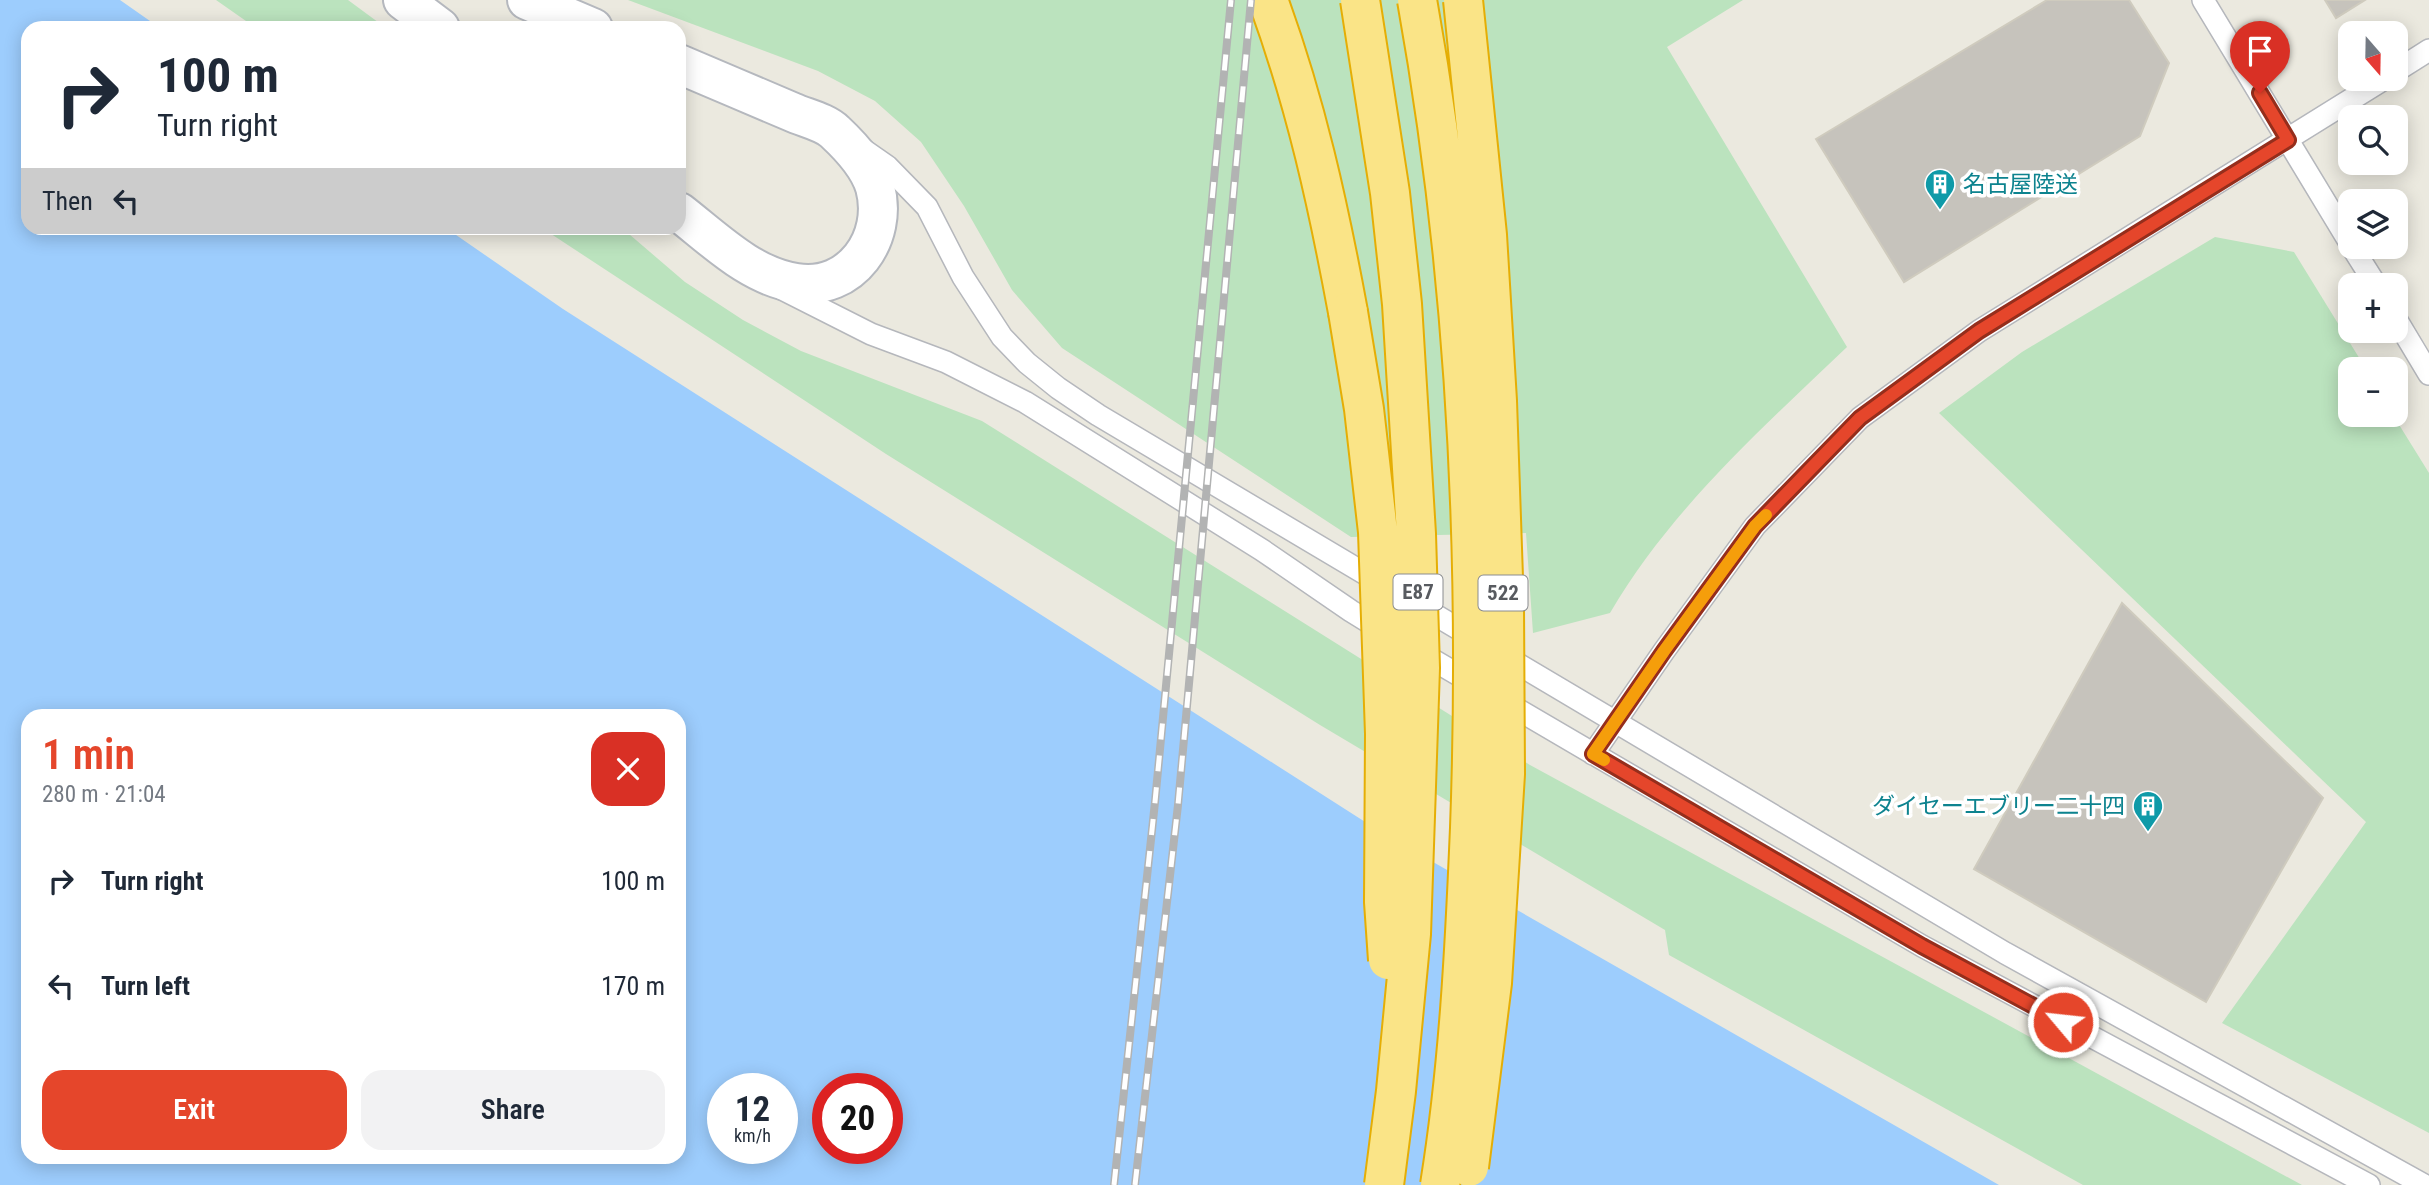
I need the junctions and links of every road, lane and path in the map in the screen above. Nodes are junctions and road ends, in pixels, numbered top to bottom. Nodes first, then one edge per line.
1 (403, 0) edge
2 (527, 0) edge
3 (1268, 0) edge
4 (1360, 0) edge
5 (1417, 0) edge
6 (1463, 0) edge
7 (2203, 0) edge
8 (431, 21) edge
9 (576, 21) edge
10 (2429, 50) edge
11 (2408, 63) edge
12 (686, 67) edge
13 (2365, 91) edge
14 (833, 130) junction
15 (2288, 140) junction
16 (686, 218) edge
17 (2338, 223) edge
18 (745, 264) junction
19 (2408, 339) edge
20 (2429, 374) edge
21 (1614, 722) junction
22 (1593, 754) junction
23 (1396, 1091) junction
24 (1384, 1185) edge
25 (1440, 1185) edge
26 (1466, 1185) edge
27 (2369, 1185) edge
28 (2424, 1185) edge

1 - 8 street
2 - 9 street
3 - 23 highway, bridge
4 - 23 highway, E87, bridge
5 - 25 highway, E87, bridge
6 - 26 highway, 522, bridge
7 - 15 lane
10 - 11 lane
12 - 14 street
13 - 15 lane
14 - 18 street
14 - 21 lane
15 - 17 lane
15 - 21 lane
16 - 18 street
18 - 22 lane
19 - 20 lane
21 - 22 lane
21 - 28 lane
22 - 27 lane
23 - 24 highway, E87, bridge

